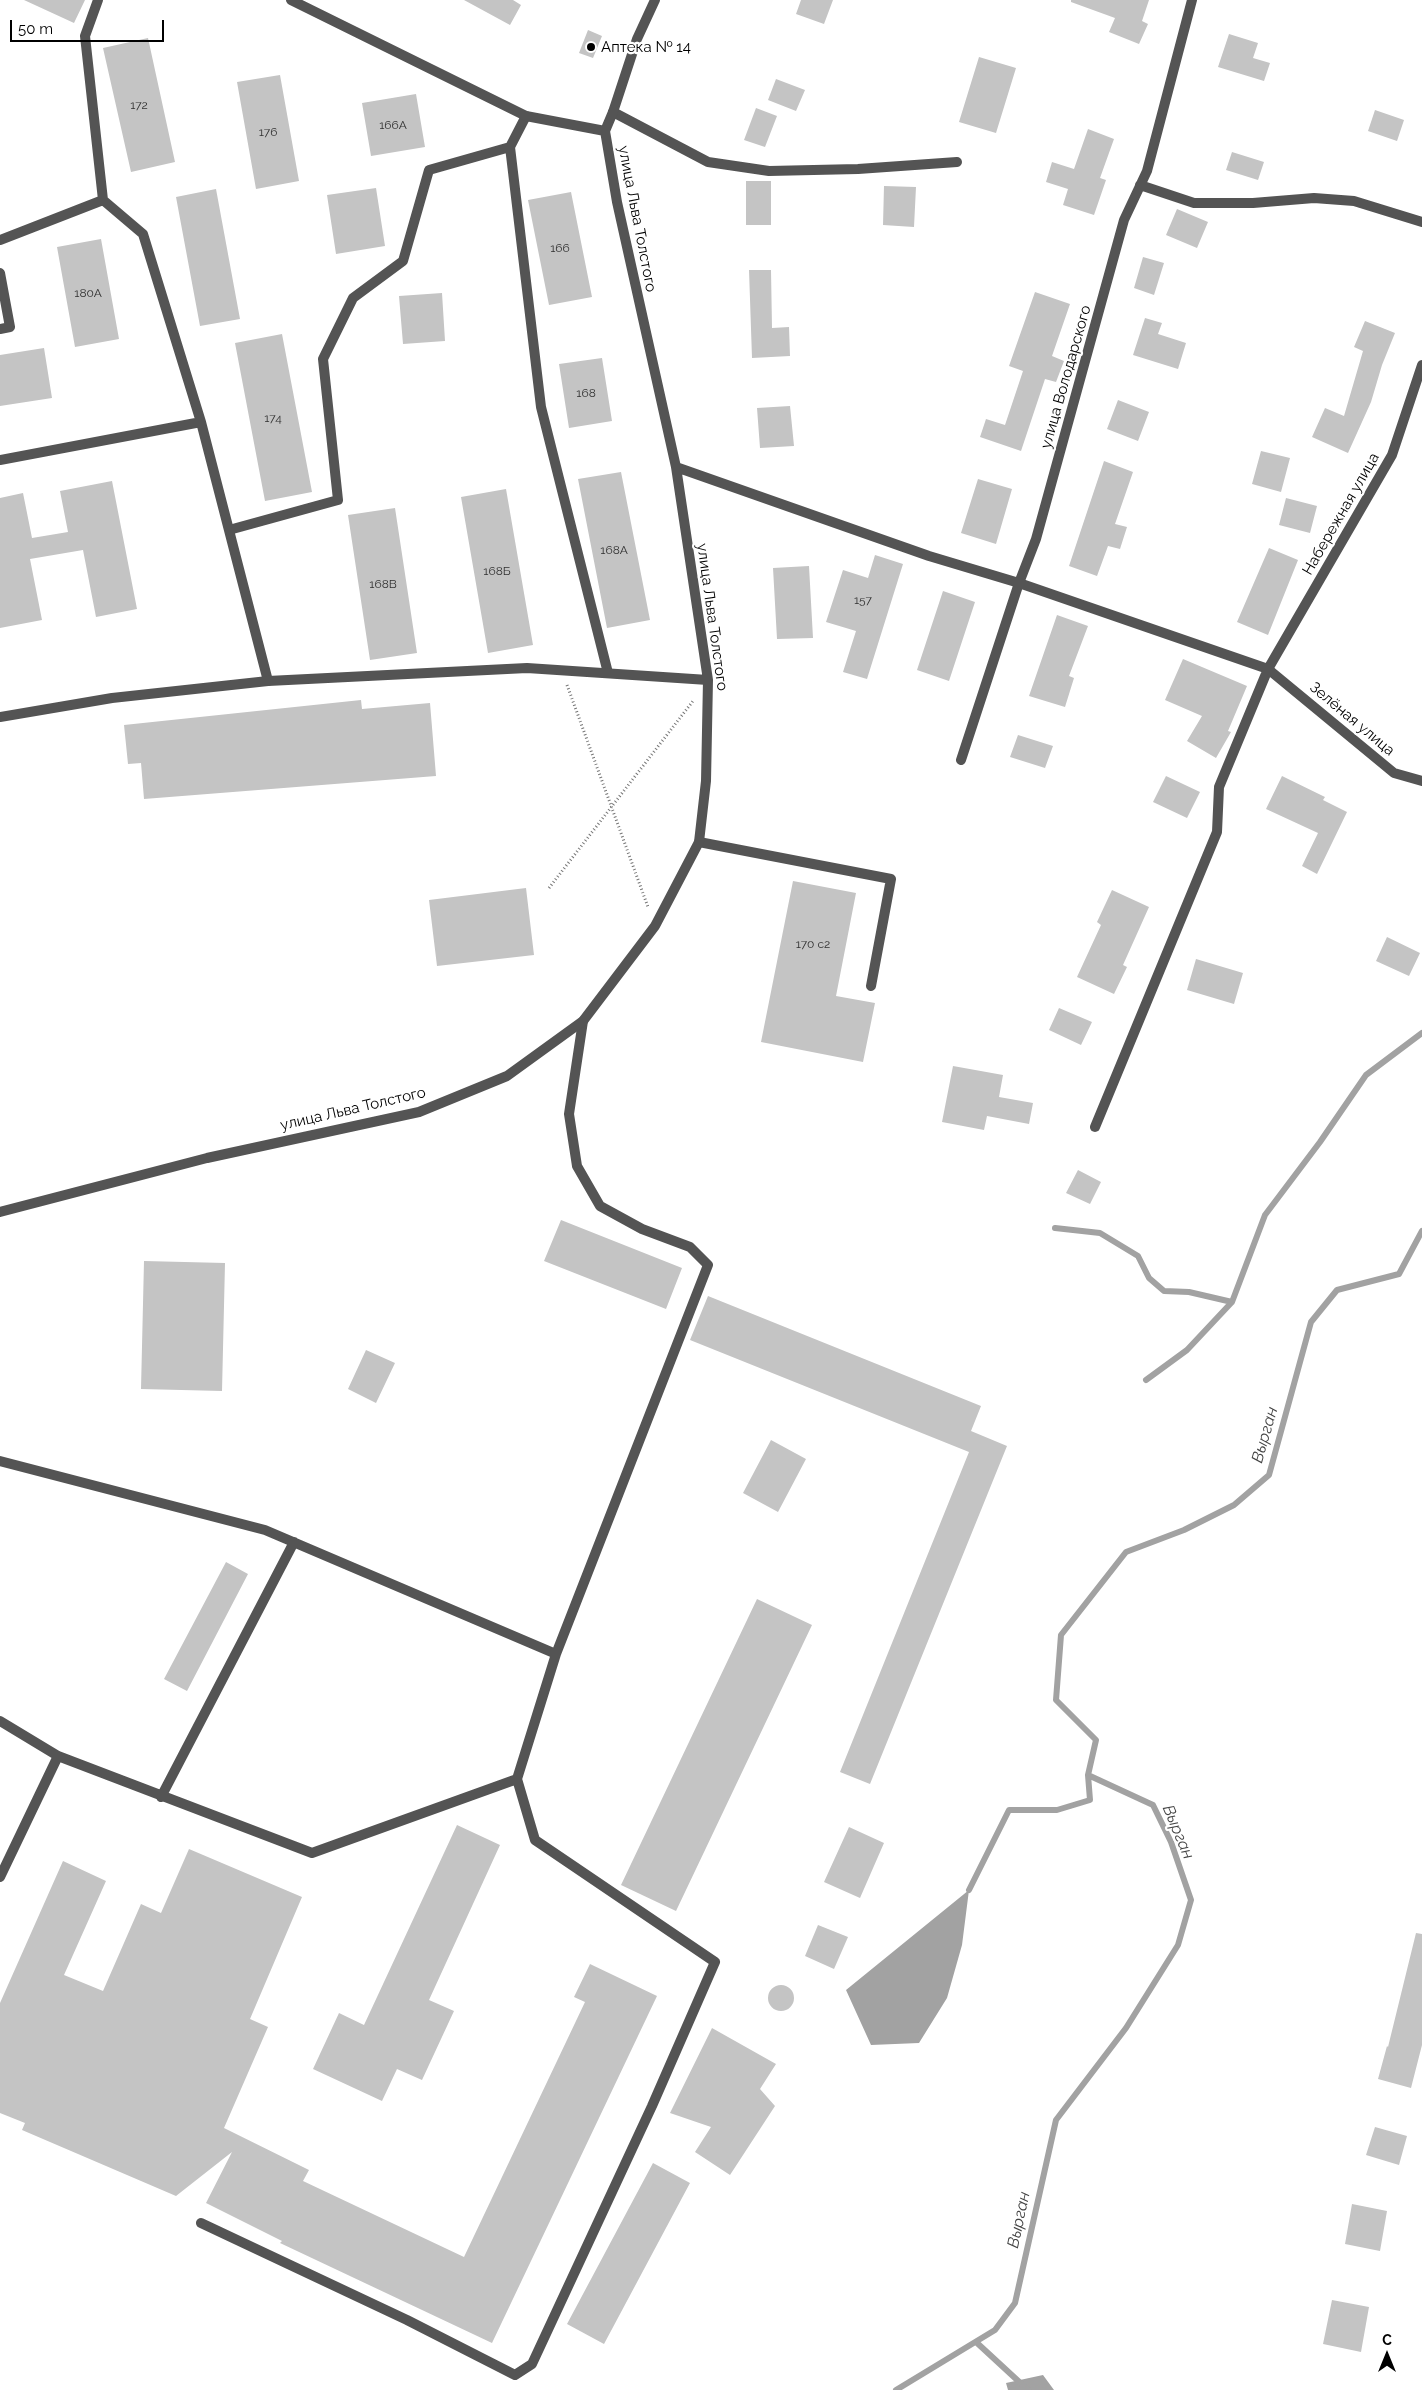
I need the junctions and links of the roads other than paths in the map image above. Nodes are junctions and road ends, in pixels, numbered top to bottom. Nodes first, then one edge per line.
1 (98, 0) edge
2 (291, 0) edge
3 (655, 0) edge
4 (1192, 0) edge
5 (614, 112) junction
6 (526, 116) junction
7 (605, 131) junction
8 (510, 147) junction
9 (957, 162) dead end
10 (1140, 185) junction
11 (103, 200) junction
12 (1422, 222) edge
13 (0, 240) edge
14 (0, 273) edge
15 (0, 329) edge
16 (1422, 366) edge
17 (201, 422) junction
18 (0, 460) edge
19 (676, 468) junction
20 (229, 530) junction
21 (1019, 583) junction
22 (1268, 669) junction
23 (608, 673) junction
24 (708, 680) junction
25 (268, 681) junction
26 (0, 717) edge
27 (961, 760) dead end
28 (1422, 781) edge
29 (699, 842) junction
30 (871, 986) dead end
31 (583, 1021) junction
32 (1095, 1127) dead end
33 (0, 1212) edge
34 (0, 1461) edge
35 (294, 1542) junction
36 (556, 1654) junction
37 (0, 1721) edge
38 (58, 1756) junction
39 (517, 1779) junction
40 (161, 1796) junction
41 (0, 1877) edge
42 (201, 2223) dead end

1 - 11 street
2 - 6 street
3 - 5 street, улица Льва Толстого
4 - 10 street, улица Володарского
5 - 7 street, улица Льва Толстого
5 - 9 street
6 - 7 street
6 - 8 street
7 - 19 street, улица Льва Толстого
8 - 20 street
8 - 23 street
10 - 12 street
10 - 21 street, улица Володарского
11 - 13 street
11 - 17 street
14 - 15 street
16 - 22 street, Набережная улица
17 - 18 street
17 - 20 street
19 - 21 street
19 - 24 street, улица Льва Толстого
20 - 25 street
21 - 22 street
21 - 27 street, улица Володарского
22 - 28 street, Зелёная улица
22 - 32 street, Набережная улица
23 - 24 street
23 - 25 street
24 - 29 street, улица Льва Толстого
25 - 26 street
29 - 30 street
29 - 31 street, улица Льва Толстого
31 - 33 street, улица Льва Толстого
31 - 36 street
34 - 35 street
35 - 36 street
35 - 40 street
36 - 39 street
37 - 38 street
38 - 40 street
38 - 41 street
39 - 40 street
39 - 42 street

